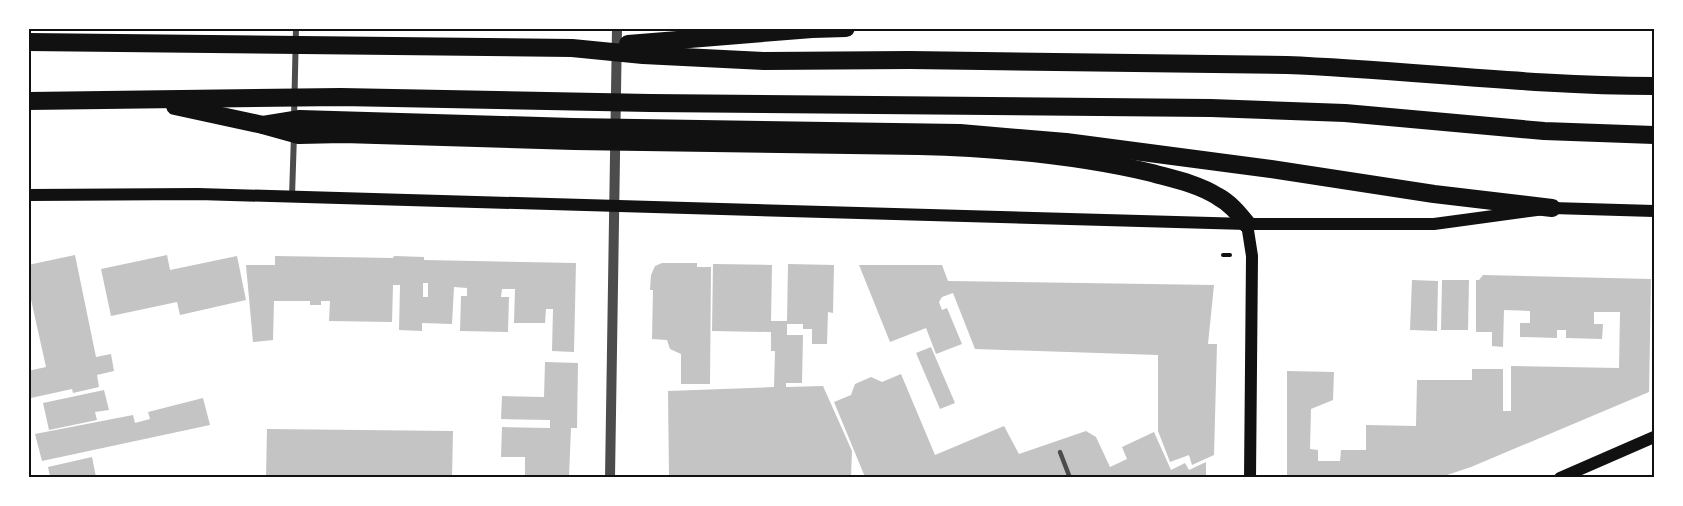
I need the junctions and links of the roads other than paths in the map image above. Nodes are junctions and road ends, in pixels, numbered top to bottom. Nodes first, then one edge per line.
1 (296, 28) edge
2 (617, 28) edge
3 (846, 28) edge
4 (28, 42) edge
5 (643, 49) junction
6 (1654, 86) edge
7 (144, 100) junction
8 (28, 101) edge
9 (649, 135) junction
10 (1654, 135) edge
11 (28, 195) edge
12 (292, 197) junction
13 (614, 206) junction
14 (1552, 208) junction
15 (1654, 211) edge
16 (1247, 224) junction
17 (1654, 437) edge
18 (1060, 452) dead end
19 (610, 477) edge
20 (1070, 477) edge
21 (1251, 477) edge
22 (1560, 477) edge

1 - 12 street
2 - 13 street
3 - 5 highway
4 - 5 highway
5 - 6 highway
7 - 8 highway
7 - 9 highway
7 - 10 highway
9 - 14 highway
9 - 16 highway
11 - 12 main road
12 - 13 main road
13 - 16 main road
13 - 19 street
14 - 15 main road
14 - 16 main road
16 - 21 main road
17 - 22 main road
18 - 20 lane

